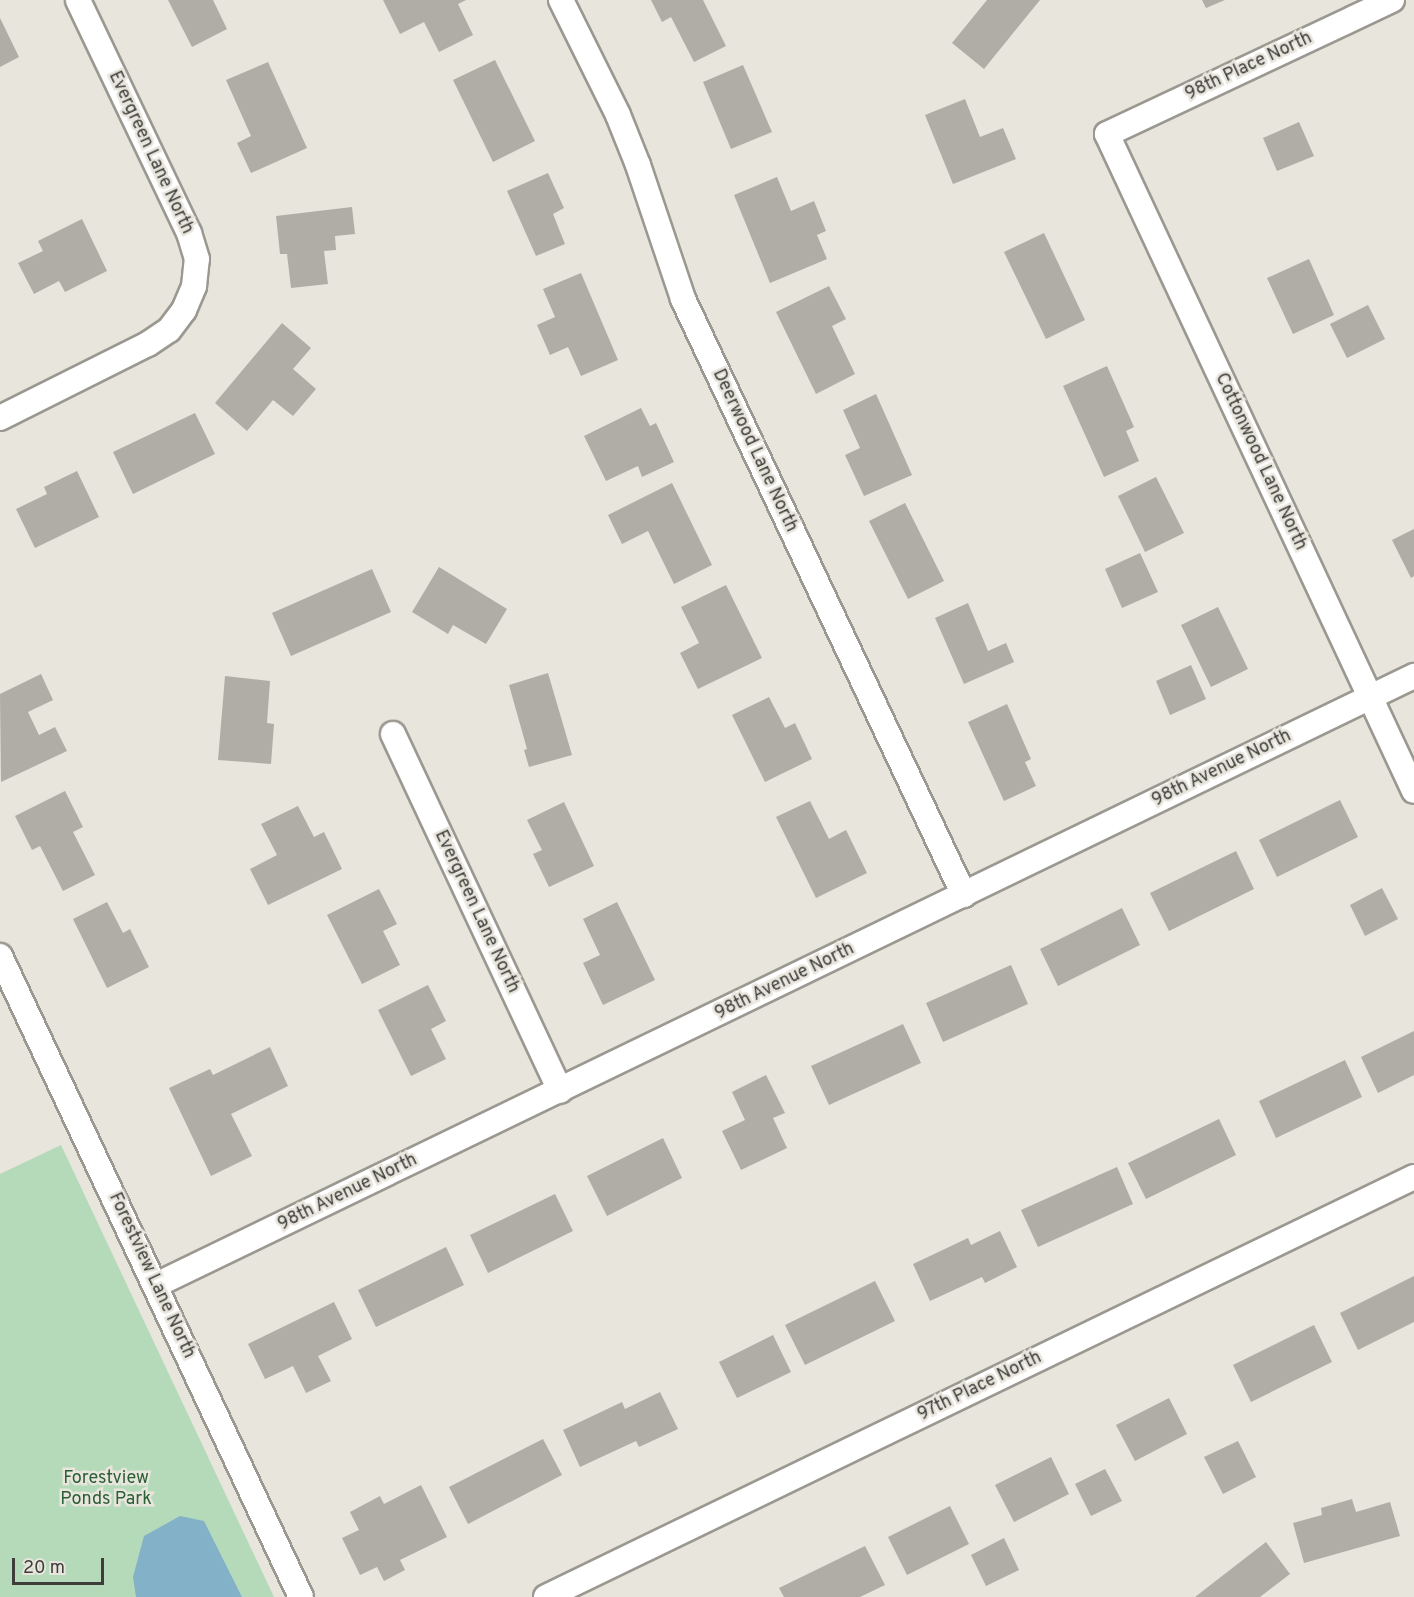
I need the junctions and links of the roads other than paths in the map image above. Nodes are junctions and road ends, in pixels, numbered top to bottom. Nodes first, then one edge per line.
1 (78, 0) edge
2 (561, 0) edge
3 (1392, 0) edge
4 (1107, 134) joint
5 (0, 418) edge
6 (1414, 676) edge
7 (1370, 697) junction
8 (393, 734) dead end
9 (1414, 791) edge
10 (964, 895) junction
11 (0, 956) edge
12 (560, 1091) junction
13 (1414, 1177) edge
14 (156, 1285) junction
15 (301, 1597) edge
16 (546, 1597) edge

1 - 5 street, Evergreen Lane North
2 - 10 street, Deerwood Lane North
3 - 4 street, 98th Place North
4 - 7 street, Cottonwood Lane North
6 - 7 street, 98th Avenue North
7 - 9 street, Cottonwood Lane North
7 - 10 street, 98th Avenue North
8 - 12 street, Evergreen Lane North
10 - 12 street, 98th Avenue North
11 - 14 street, Forestview Lane North
12 - 14 street, 98th Avenue North
13 - 16 street, 97th Place North
14 - 15 street, Forestview Lane North

